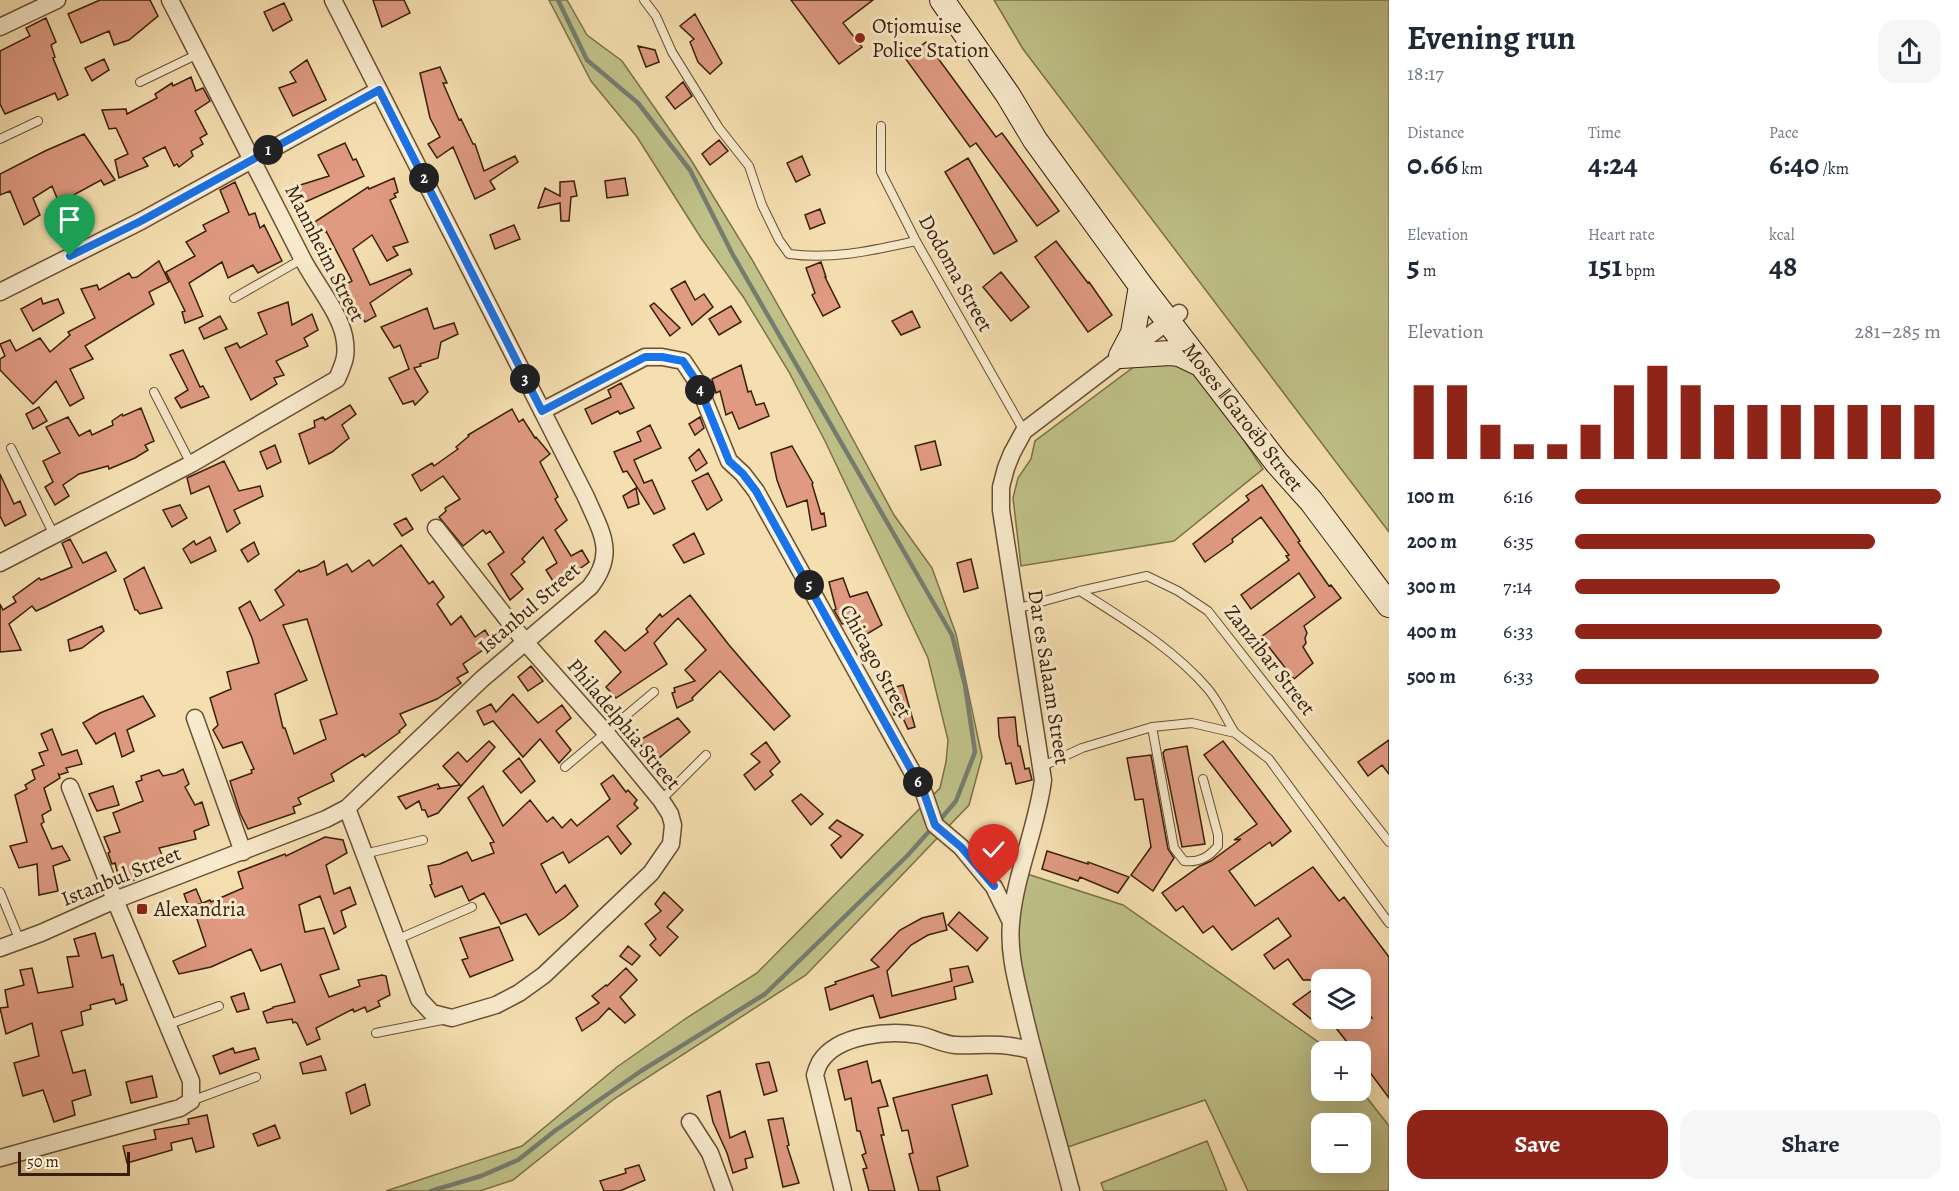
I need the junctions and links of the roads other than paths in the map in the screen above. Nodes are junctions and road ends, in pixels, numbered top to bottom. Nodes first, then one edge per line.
1 (57, 0) edge
2 (170, 0) edge
3 (333, 0) edge
4 (644, 0) edge
5 (942, 0) edge
6 (0, 27) edge
7 (198, 54) junction
8 (140, 82) dead end
9 (379, 90) junction
10 (1008, 95) junction
11 (38, 121) dead end
12 (881, 126) dead end
13 (0, 139) edge
14 (252, 158) junction
15 (916, 241) junction
16 (302, 259) junction
17 (1141, 286) junction
18 (0, 292) edge
19 (234, 298) dead end
20 (1174, 318) junction
21 (1121, 356) junction
22 (1201, 364) junction
23 (154, 392) dead end
24 (542, 411) junction
25 (1024, 431) junction
26 (12, 448) dead end
27 (191, 464) junction
28 (1311, 501) junction
29 (436, 528) dead end
30 (54, 535) junction
31 (0, 563) edge
32 (1080, 591) junction
33 (1389, 606) edge
34 (1015, 610) junction
35 (526, 643) junction
36 (654, 692) dead end
37 (195, 718) dead end
38 (1152, 727) junction
39 (606, 733) junction
40 (1235, 733) junction
41 (706, 755) dead end
42 (565, 767) dead end
43 (1041, 767) junction
44 (1203, 778) dead end
45 (70, 787) dead end
46 (661, 800) junction
47 (347, 808) junction
48 (423, 840) dead end
49 (1389, 842) edge
50 (243, 852) junction
51 (364, 854) junction
52 (0, 892) edge
53 (115, 900) junction
54 (472, 907) dead end
55 (1011, 922) junction
56 (1389, 923) edge
57 (398, 939) junction
58 (20, 941) junction
59 (0, 948) edge
60 (219, 1006) dead end
61 (452, 1018) junction
62 (167, 1025) junction
63 (376, 1032) dead end
64 (1033, 1052) junction
65 (256, 1077) dead end
66 (190, 1101) junction
67 (690, 1122) dead end
68 (0, 1158) edge
69 (724, 1191) edge
70 (843, 1191) edge
71 (1071, 1191) edge

1 - 6 street
2 - 7 street, Mannheim Street
3 - 9 street, Istanbul Street
4 - 15 lane
5 - 10 main road, Moses ǁGaroëb Street
7 - 8 lane
7 - 14 street, Mannheim Street
9 - 14 street
9 - 24 street, Istanbul Street
10 - 17 main road, Moses ǁGaroëb Street
10 - 20 main road, Moses ǁGaroëb Street
11 - 13 lane
12 - 15 lane, Dodoma Street
14 - 16 street, Mannheim Street
14 - 18 street
15 - 25 lane, Dodoma Street
16 - 19 lane
16 - 27 street, Mannheim Street
17 - 20 main road, Moses ǁGaroëb Street
17 - 21 main road
20 - 21 street, Dar es Salaam Street
20 - 22 main road, Moses ǁGaroëb Street
20 - 28 main road, Moses ǁGaroëb Street
21 - 22 main road
21 - 25 street, Dar es Salaam Street
22 - 28 main road, Moses ǁGaroëb Street
23 - 27 lane
24 - 35 street, Istanbul Street
24 - 55 street, Chicago Street
25 - 34 street, Dar es Salaam Street
26 - 30 lane
27 - 30 street, Mannheim Street
28 - 33 main road
29 - 35 street, Philadelphia Street
30 - 31 street, Mannheim Street
32 - 34 lane, Zanzibar Street
32 - 40 lane
32 - 49 lane, Zanzibar Street
34 - 43 street, Dar es Salaam Street
35 - 39 street, Philadelphia Street
35 - 47 street, Istanbul Street
36 - 39 lane
37 - 50 street
38 - 40 lane
38 - 43 lane
38 - 44 lane
39 - 42 lane
39 - 46 street, Philadelphia Street
40 - 56 lane
41 - 46 lane
43 - 55 street, Dar es Salaam Street
45 - 53 street
46 - 61 street, Philadelphia Street
47 - 50 street, Istanbul Street
47 - 51 street
48 - 51 lane
50 - 53 street, Istanbul Street
51 - 57 street
52 - 58 lane
53 - 58 street, Istanbul Street
53 - 62 street
54 - 57 lane
55 - 64 street, Dar es Salaam Street
57 - 61 street
58 - 59 street, Istanbul Street
60 - 62 lane
61 - 63 lane, Philadelphia Street
62 - 66 street
64 - 70 street
64 - 71 street, Dar es Salaam Street
65 - 66 lane
66 - 68 street
67 - 69 street

